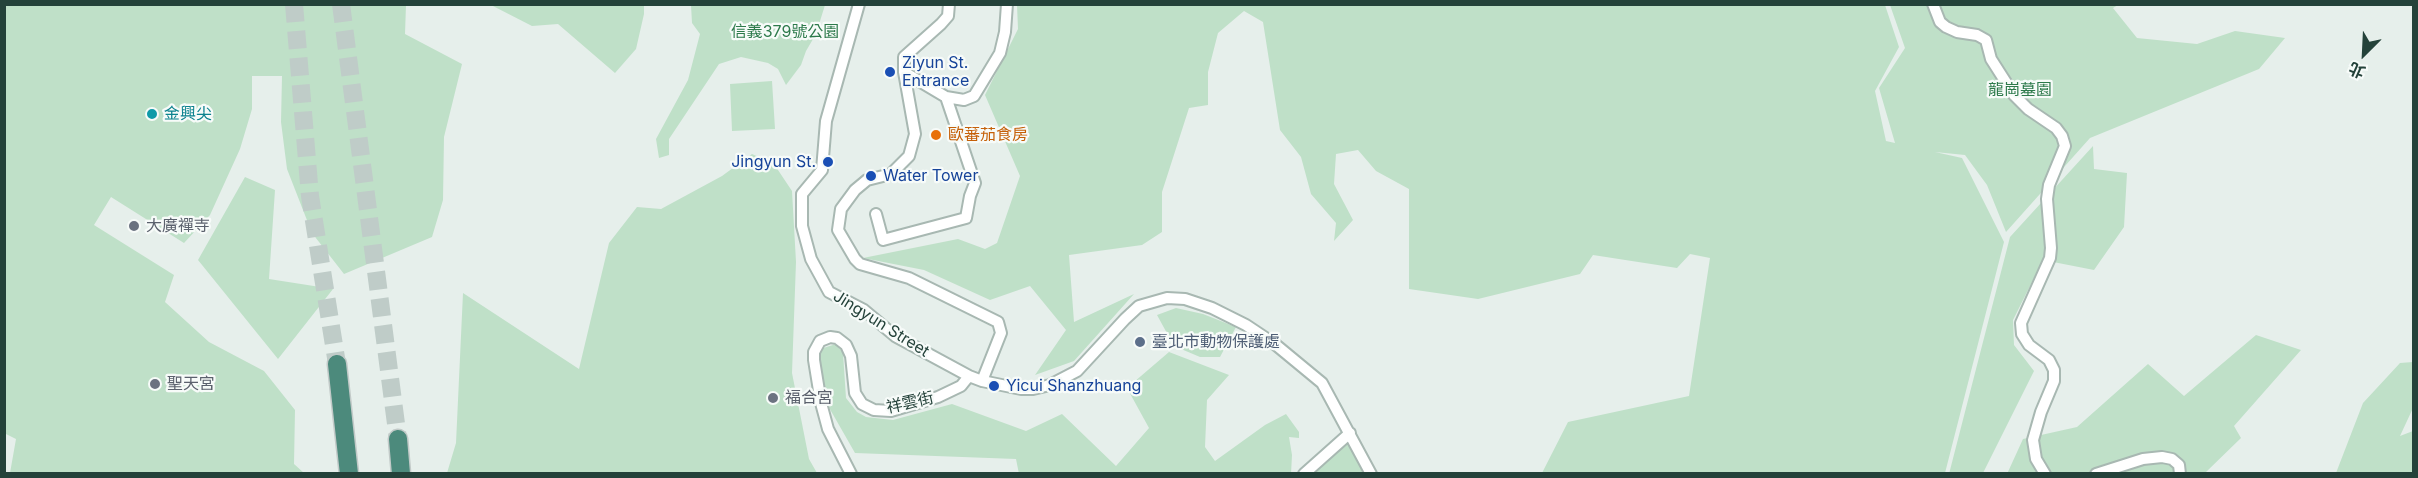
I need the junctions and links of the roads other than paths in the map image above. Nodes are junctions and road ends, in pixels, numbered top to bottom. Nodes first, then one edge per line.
1 (859, 4) edge
2 (949, 4) edge
3 (1007, 4) edge
4 (1933, 4) edge
5 (904, 72) junction
6 (946, 97) junction
7 (876, 214) dead end
8 (336, 364) tunnel mouth
9 (969, 376) junction
10 (982, 381) junction
11 (1350, 433) junction
12 (398, 439) tunnel mouth
13 (348, 474) edge
14 (401, 474) edge
15 (851, 474) edge
16 (1304, 474) edge
17 (1371, 474) edge
18 (2045, 474) edge
19 (2096, 474) edge
20 (2180, 474) edge

1 - 9 street, Jingyun Street
2 - 5 street
3 - 6 street
4 - 18 street
5 - 6 street
5 - 10 street
6 - 7 street
8 - 13 highway
9 - 10 street, Jingyun Street
9 - 15 street, 祥雲街
10 - 11 street, Jingyun Street
11 - 16 street
11 - 17 street, Jingyun Street
12 - 14 highway
19 - 20 street

